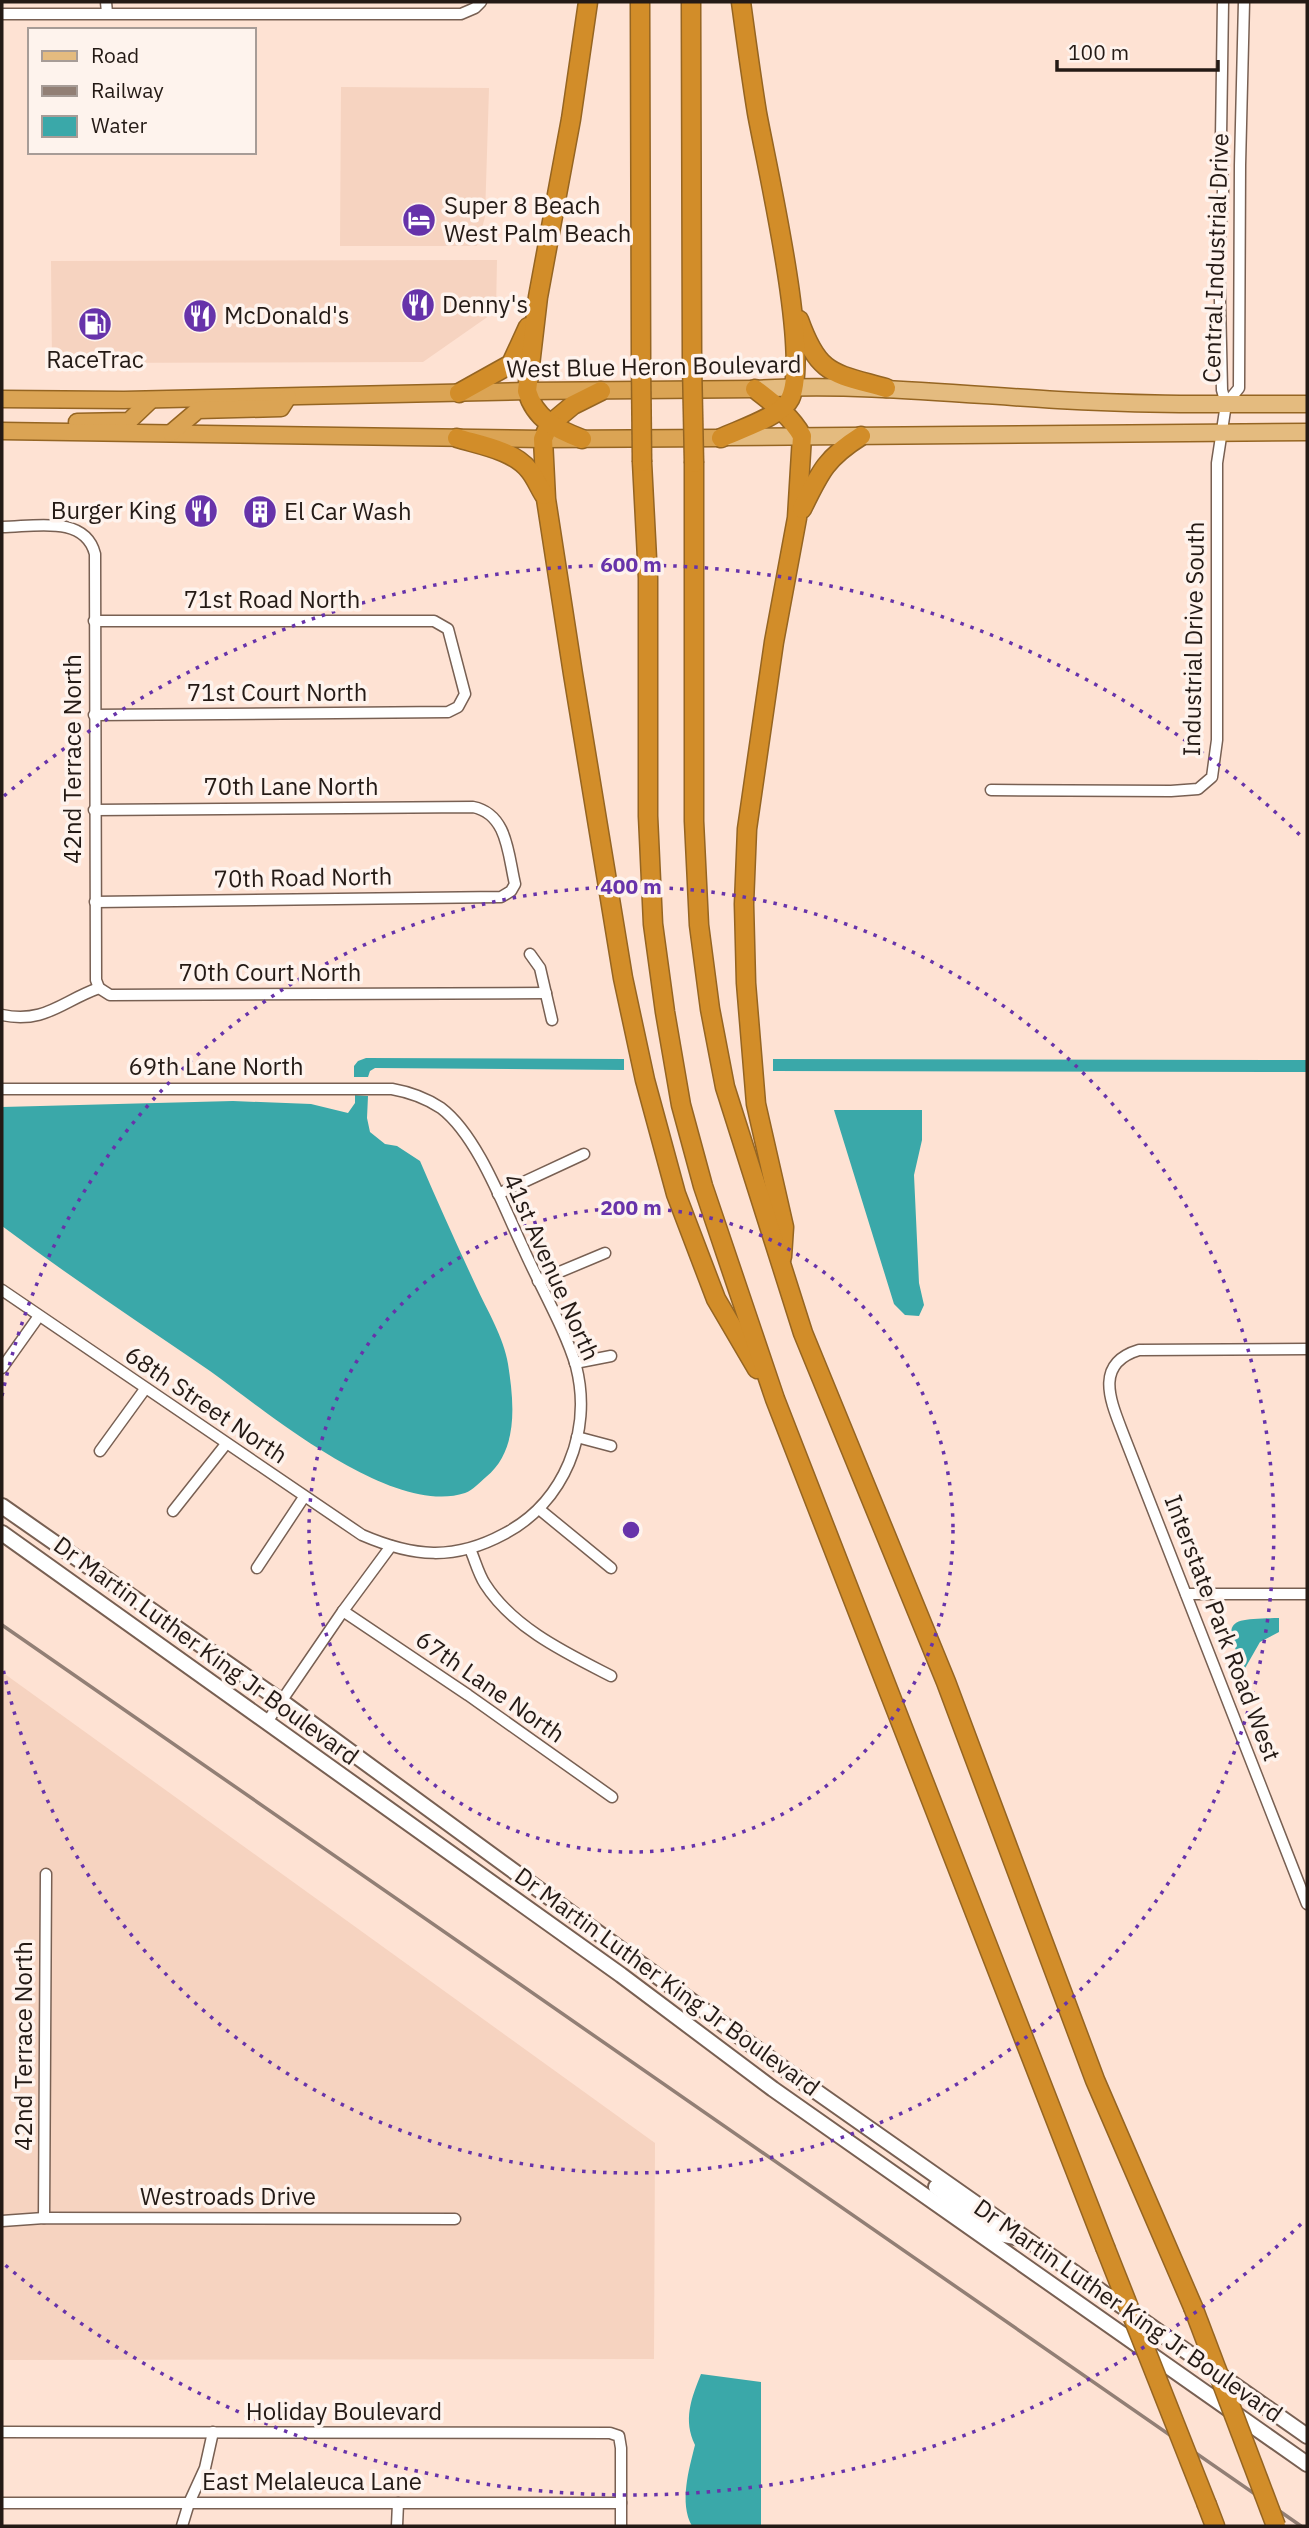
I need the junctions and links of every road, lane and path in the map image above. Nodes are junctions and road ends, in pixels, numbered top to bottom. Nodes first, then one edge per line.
1 (588, 2) edge
2 (640, 2) edge
3 (691, 2) edge
4 (741, 2) edge
5 (1223, 2) edge
6 (1244, 2) edge
7 (478, 5) edge
8 (106, 7) edge
9 (2, 14) edge
10 (788, 290) junction
11 (538, 297) junction
12 (793, 387) junction
13 (886, 388) junction
14 (755, 389) junction
15 (527, 391) junction
16 (600, 391) junction
17 (459, 393) junction
18 (288, 397) junction
19 (2, 399) edge
20 (151, 400) junction
21 (1226, 404) junction
22 (1307, 404) edge
23 (781, 410) junction
24 (2, 431) edge
25 (27, 432) junction
26 (546, 432) junction
27 (1222, 432) junction
28 (1307, 432) edge
29 (171, 433) junction
30 (802, 436) junction
31 (861, 436) junction
32 (457, 438) junction
33 (721, 438) junction
34 (582, 439) joint
35 (546, 499) junction
36 (797, 518) junction
37 (2, 527) edge
38 (94, 621) junction
39 (458, 707) joint
40 (94, 715) junction
41 (991, 790) dead end
42 (94, 810) junction
43 (511, 891) joint
44 (95, 902) junction
45 (530, 954) dead end
46 (99, 988) junction
47 (547, 993) junction
48 (2, 1015) edge
49 (552, 1020) dead end
50 (2, 1089) edge
51 (429, 1101) joint
52 (584, 1154) dead end
53 (498, 1194) junction
54 (606, 1253) dead end
55 (782, 1268) junction
56 (538, 1281) junction
57 (2, 1290) edge
58 (39, 1316) junction
59 (1307, 1349) edge
60 (611, 1356) dead end
61 (575, 1363) junction
62 (2, 1368) edge
63 (145, 1389) junction
64 (775, 1399) junction
65 (577, 1437) junction
66 (226, 1444) junction
67 (611, 1446) dead end
68 (100, 1451) dead end
69 (304, 1497) junction
70 (2, 1506) edge
71 (539, 1509) junction
72 (173, 1511) dead end
73 (2, 1534) edge
74 (391, 1546) junction
75 (470, 1549) junction
76 (611, 1567) dead end
77 (257, 1568) dead end
78 (1186, 1594) junction
79 (1307, 1594) edge
80 (343, 1611) junction
81 (611, 1676) dead end
82 (281, 1701) junction
83 (267, 1722) junction
84 (612, 1797) dead end
85 (46, 1874) dead end
86 (1307, 1904) edge
87 (885, 2167) junction
88 (44, 2218) junction
89 (454, 2219) dead end
90 (2, 2221) edge
91 (1027, 2239) junction
92 (2, 2432) edge
93 (213, 2432) junction
94 (1307, 2436) edge
95 (1307, 2464) edge
96 (2, 2503) edge
97 (189, 2503) junction
98 (398, 2503) junction
99 (621, 2503) junction
100 (182, 2526) edge
101 (397, 2526) edge
102 (621, 2526) edge
103 (1215, 2526) edge
104 (1276, 2526) edge

1 - 11 highway
2 - 64 highway, bridge
3 - 55 highway, bridge
4 - 10 highway
5 - 21 street, Central Industrial Drive
6 - 21 street, Central Industrial Drive
7 - 8 street
8 - 9 street
10 - 12 highway
10 - 13 highway
11 - 15 highway
11 - 17 highway
12 - 13 main road, West Blue Heron Boulevard
12 - 14 main road, West Blue Heron Boulevard
12 - 23 highway
13 - 21 main road, West Blue Heron Boulevard
14 - 16 highway, West Blue Heron Boulevard
14 - 23 highway
15 - 16 highway, West Blue Heron Boulevard
15 - 17 highway, West Blue Heron Boulevard
15 - 26 highway
16 - 26 highway
17 - 18 highway, West Blue Heron Boulevard
18 - 20 highway, West Blue Heron Boulevard
18 - 29 highway
19 - 20 highway, West Blue Heron Boulevard
20 - 25 highway
21 - 22 main road, West Blue Heron Boulevard
21 - 27 street, Industrial Drive South
23 - 30 highway
23 - 33 highway
24 - 25 highway
25 - 29 highway
26 - 32 highway
26 - 34 highway
26 - 35 highway
27 - 28 main road
27 - 31 main road
27 - 41 street, Industrial Drive South
29 - 32 highway
30 - 31 main road
30 - 33 main road
30 - 36 highway
31 - 36 highway
32 - 35 highway
33 - 34 highway
35 - 64 highway
36 - 55 highway
37 - 38 street, 42nd Terrace North
38 - 39 street, 71st Road North
38 - 40 street, 42nd Terrace North
39 - 40 street, 71st Court North
40 - 42 street, 42nd Terrace North
42 - 43 street, 70th Lane North
42 - 44 street, 42nd Terrace North
43 - 44 street, 70th Road North
44 - 46 street, 42nd Terrace North
45 - 47 street
46 - 47 street, 70th Court North
46 - 48 street
47 - 49 street
50 - 51 street, 69th Lane North
51 - 53 street, 41st Avenue North
52 - 53 street
53 - 56 street, 41st Avenue North
54 - 56 street
55 - 104 highway, bridge
56 - 61 street, 41st Avenue North
57 - 58 street, 68th Street North
58 - 62 street
58 - 63 street, 68th Street North
59 - 78 street, Interstate Park Road West
60 - 61 street
61 - 65 street, 41st Avenue North
63 - 66 street, 68th Street North
63 - 68 street
64 - 103 highway, bridge
65 - 67 street
65 - 71 street, 41st Avenue North
66 - 69 street, 68th Street North
66 - 72 street
69 - 74 street, 68th Street North
69 - 77 street
70 - 82 main road, Dr Martin Luther King Jr Boulevard
71 - 75 street, 41st Avenue North
71 - 76 street
73 - 83 main road, Dr Martin Luther King Jr Boulevard
74 - 75 street, 41st Avenue North
74 - 80 street
75 - 81 street
78 - 79 street
78 - 86 street, Interstate Park Road West
80 - 82 street
80 - 84 street, 67th Lane North
82 - 83 street
82 - 91 main road, Dr Martin Luther King Jr Boulevard
83 - 87 main road, Dr Martin Luther King Jr Boulevard
85 - 88 street, 42nd Terrace North
87 - 91 main road
87 - 95 main road, Dr Martin Luther King Jr Boulevard
88 - 89 street, Westroads Drive
88 - 90 street, Westroads Drive
91 - 94 main road, Dr Martin Luther King Jr Boulevard
92 - 93 street, Holiday Boulevard
93 - 97 street
93 - 99 street, Holiday Boulevard
96 - 97 street, East Melaleuca Lane
97 - 98 street, East Melaleuca Lane
97 - 100 street
98 - 99 street, East Melaleuca Lane
98 - 101 street
99 - 102 street

